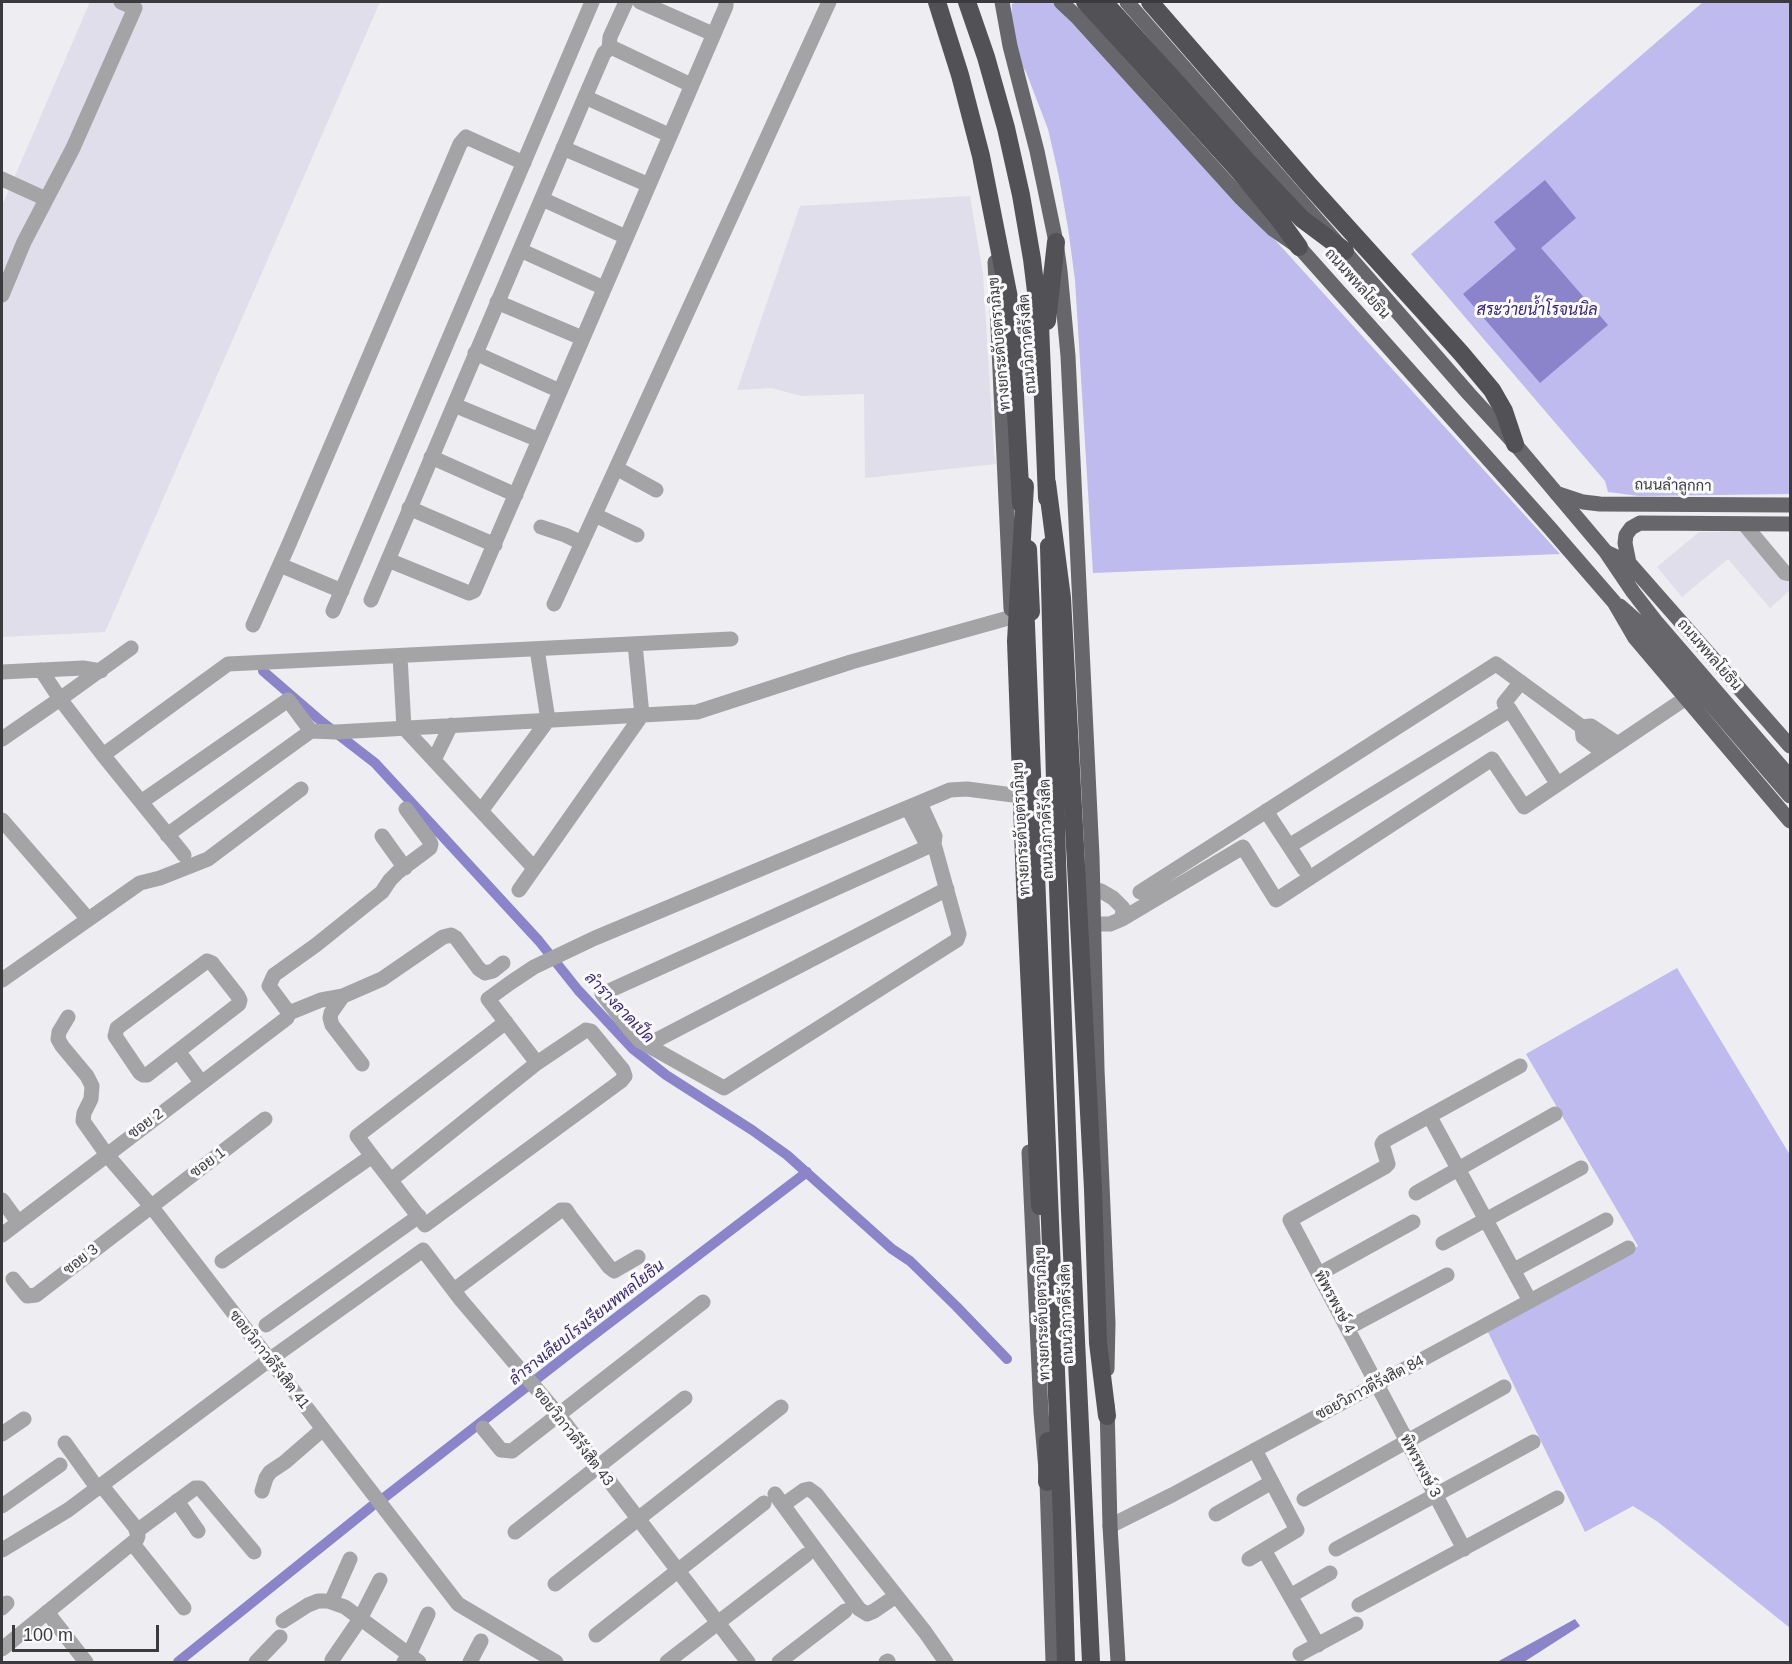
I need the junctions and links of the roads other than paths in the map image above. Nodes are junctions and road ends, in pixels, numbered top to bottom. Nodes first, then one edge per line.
1 (592, 2) edge
2 (626, 2) edge
3 (640, 2) edge
4 (726, 2) edge
5 (829, 2) edge
6 (937, 2) edge
7 (946, 2) edge
8 (968, 2) edge
9 (977, 2) edge
10 (1061, 2) edge
11 (1085, 2) edge
12 (1104, 2) edge
13 (1127, 2) edge
14 (1150, 2) edge
15 (128, 5) edge
16 (1006, 5) edge
17 (713, 34) junction
18 (609, 49) junction
19 (691, 85) junction
20 (585, 97) junction
21 (669, 135) junction
22 (563, 148) junction
23 (524, 163) junction
24 (1244, 167) junction
25 (2, 178) edge
26 (649, 185) junction
27 (46, 199) junction
28 (542, 199) junction
29 (993, 211) junction
30 (626, 237) junction
31 (1056, 242) junction
32 (1299, 247) junction
33 (520, 250) junction
34 (1345, 251) junction
35 (604, 288) junction
36 (2, 295) edge
37 (497, 302) junction
38 (1047, 321) junction
39 (582, 338) junction
40 (475, 353) junction
41 (560, 391) junction
42 (454, 405) junction
43 (539, 440) junction
44 (1515, 444) junction
45 (431, 457) junction
46 (616, 468) junction
47 (1047, 483) junction
48 (1025, 486) junction
49 (656, 490) dead end
50 (1556, 494) junction
51 (516, 495) junction
52 (1791, 505) edge
53 (409, 508) junction
54 (595, 515) junction
55 (1744, 524) junction
56 (1791, 524) edge
57 (541, 527) dead end
58 (637, 535) dead end
59 (582, 543) junction
60 (495, 544) junction
61 (1606, 552) junction
62 (388, 560) junction
63 (1629, 563) junction
64 (280, 565) junction
65 (1791, 574) edge
66 (342, 591) junction
67 (1010, 597) junction
68 (371, 600) dead end
69 (1614, 602) junction
70 (554, 604) dead end
71 (333, 611) dead end
72 (1012, 617) junction
73 (253, 625) dead end
74 (731, 639) dead end
75 (1027, 642) junction
76 (635, 644) junction
77 (131, 648) dead end
78 (537, 649) junction
79 (400, 656) junction
80 (41, 670) junction
81 (101, 670) junction
82 (2, 672) edge
83 (1521, 682) junction
84 (1686, 698) junction
85 (60, 699) junction
86 (1510, 710) junction
87 (642, 715) junction
88 (548, 720) junction
89 (451, 725) junction
90 (1582, 727) junction
91 (404, 728) junction
92 (312, 731) junction
93 (2, 739) edge
94 (1618, 744) junction
95 (1791, 747) edge
96 (1604, 753) junction
97 (103, 755) junction
98 (434, 760) junction
99 (1553, 777) dead end
100 (1791, 777) edge
101 (301, 789) dead end
102 (1013, 795) junction
103 (1791, 796) edge
104 (141, 802) junction
105 (914, 805) junction
106 (406, 809) dead end
107 (481, 811) junction
108 (1266, 811) junction
109 (2, 820) edge
110 (1791, 821) edge
111 (167, 835) junction
112 (382, 836) dead end
113 (934, 844) junction
114 (1289, 846) junction
115 (184, 855) dead end
116 (405, 868) junction
117 (534, 868) junction
118 (1304, 869) dead end
119 (947, 889) junction
120 (1093, 889) junction
121 (519, 890) dead end
122 (1121, 910) junction
123 (88, 919) junction
124 (1094, 924) junction
125 (503, 963) dead end
126 (2, 980) edge
127 (342, 996) junction
128 (290, 1013) junction
129 (68, 1017) dead end
130 (506, 1022) junction
131 (648, 1045) junction
132 (178, 1051) junction
133 (537, 1063) junction
134 (362, 1064) dead end
135 (1520, 1066) dead end
136 (201, 1082) junction
137 (1555, 1114) dead end
138 (1430, 1117) junction
139 (265, 1119) dead end
140 (107, 1155) junction
141 (372, 1156) junction
142 (1458, 1168) junction
143 (1581, 1168) dead end
144 (391, 1180) junction
145 (1416, 1193) dead end
146 (2, 1200) edge
147 (151, 1206) junction
148 (419, 1216) junction
149 (1486, 1219) junction
150 (1606, 1220) dead end
151 (18, 1222) junction
152 (1413, 1222) dead end
153 (2, 1235) edge
154 (1443, 1243) dead end
155 (1628, 1248) dead end
156 (639, 1257) dead end
157 (222, 1261) dead end
158 (1514, 1270) junction
159 (1319, 1274) junction
160 (1448, 1275) dead end
161 (13, 1279) dead end
162 (453, 1290) junction
163 (1530, 1301) junction
164 (703, 1302) dead end
165 (266, 1325) dead end
166 (1348, 1328) junction
167 (269, 1359) junction
168 (1377, 1383) junction
169 (1504, 1387) dead end
170 (685, 1398) dead end
171 (781, 1407) dead end
172 (558, 1414) junction
173 (1107, 1416) junction
174 (24, 1419) dead end
175 (483, 1428) dead end
176 (323, 1429) junction
177 (2, 1434) edge
178 (1407, 1441) junction
179 (1533, 1442) dead end
180 (65, 1443) dead end
181 (1255, 1450) junction
182 (60, 1465) dead end
183 (597, 1466) junction
184 (1047, 1482) junction
185 (1272, 1482) junction
186 (100, 1487) junction
187 (262, 1491) dead end
188 (1436, 1496) junction
189 (1557, 1498) dead end
190 (1304, 1499) dead end
191 (177, 1501) junction
192 (774, 1501) junction
193 (2, 1506) edge
194 (1216, 1514) dead end
195 (638, 1520) junction
196 (1110, 1526) junction
197 (198, 1531) dead end
198 (515, 1532) dead end
199 (135, 1538) junction
200 (5, 1546) edge
201 (1336, 1549) dead end
202 (1464, 1549) junction
203 (1264, 1550) junction
204 (254, 1552) dead end
205 (806, 1556) dead end
206 (350, 1559) dead end
207 (1249, 1559) dead end
208 (677, 1571) junction
209 (1330, 1573) dead end
210 (380, 1580) dead end
211 (555, 1584) dead end
212 (896, 1596) junction
213 (1290, 1596) junction
214 (332, 1602) junction
215 (1359, 1605) dead end
216 (184, 1608) dead end
217 (845, 1611) dead end
218 (47, 1612) junction
219 (428, 1614) dead end
220 (360, 1619) junction
221 (283, 1621) dead end
222 (718, 1624) junction
223 (1356, 1624) dead end
224 (596, 1635) dead end
225 (280, 1637) dead end
226 (481, 1641) dead end
227 (1318, 1645) junction
228 (2, 1649) edge
229 (1300, 1654) dead end
230 (332, 1660) dead end
231 (410, 1660) edge
232 (1057, 1660) edge
233 (86, 1662) edge
234 (256, 1662) edge
235 (470, 1662) edge
236 (556, 1662) edge
237 (667, 1662) edge
238 (748, 1662) edge
239 (779, 1662) edge
240 (946, 1662) edge
241 (1076, 1662) edge
242 (1091, 1662) edge
243 (1101, 1662) edge
244 (1118, 1662) edge

1 - 23 street
2 - 18 street
3 - 17 street
4 - 17 street
5 - 46 street
6 - 29 highway, ถนนวิภาวดีรังสิต
7 - 48 highway, ทางยกระดับอุตราภิมุข
8 - 47 highway, ทางยกระดับอุตราภิมุข
9 - 38 highway, ถนนวิภาวดีรังสิต
10 - 32 main road, ถนนพหลโยธิน
11 - 24 highway
12 - 24 highway
13 - 34 main road, ถนนพหลโยธิน
14 - 44 highway
15 - 27 street
16 - 31 main road
17 - 19 street
18 - 19 street
18 - 20 street
19 - 21 street
20 - 21 street
20 - 22 street
21 - 26 street
22 - 26 street
22 - 28 street
23 - 64 street
23 - 66 street
24 - 32 highway
24 - 34 highway
25 - 27 street
26 - 30 street
27 - 36 street
28 - 30 street
28 - 33 street
29 - 67 main road, ถนนวิภาวดีรังสิต
29 - 75 highway, ถนนวิภาวดีรังสิต
30 - 35 street
31 - 38 highway
31 - 120 main road
32 - 69 main road, ถนนพหลโยธิน
33 - 35 street
33 - 37 street
34 - 44 main road, ถนนพหลโยธิน
35 - 39 street
37 - 39 street
37 - 40 street
38 - 243 highway, ถนนวิภาวดีรังสิต
39 - 41 street
40 - 41 street
40 - 42 street
41 - 43 street
42 - 43 street
42 - 45 street
43 - 51 street
44 - 50 main road, ถนนพหลโยธิน
45 - 51 street
45 - 53 street
46 - 49 street
46 - 54 street
47 - 173 highway, bridge
47 - 242 highway, ทางยกระดับอุตราภิมุข, bridge
48 - 184 highway, bridge
48 - 241 highway, ทางยกระดับอุตราภิมุข, bridge
50 - 52 main road, ถนนลำลูกกา
50 - 61 main road, ถนนพหลโยธิน
51 - 60 street
53 - 60 street
53 - 62 street
54 - 58 street
54 - 59 street
55 - 56 main road
55 - 63 main road
55 - 65 street
57 - 59 street
59 - 70 street
60 - 62 street
61 - 63 main road, ถนนพหลโยธิน
61 - 100 main road, ถนนพหลโยธิน
62 - 68 street
63 - 95 main road, ถนนพหลโยธิน
64 - 66 street
64 - 73 street
66 - 71 street
67 - 72 main road, ถนนวิภาวดีรังสิต
67 - 75 highway
69 - 84 main road, ถนนพหลโยธิน
69 - 103 main road, ถนนพหลโยธิน
72 - 87 street
72 - 102 main road, ถนนวิภาวดีรังสิต
74 - 76 street
75 - 232 highway, ถนนวิภาวดีรังสิต
76 - 78 street
76 - 87 street
77 - 81 street
78 - 79 street
78 - 88 street
79 - 91 street
79 - 97 street
80 - 81 street
80 - 82 street
80 - 85 street
81 - 85 street
83 - 86 street
83 - 90 street
83 - 108 street
84 - 94 street
84 - 110 main road, ถนนพหลโยธิน
85 - 93 street
85 - 97 street
86 - 99 street
86 - 114 street
87 - 88 street
87 - 117 street
88 - 89 street
88 - 107 street
89 - 91 street
89 - 98 street
90 - 94 street
90 - 96 street
91 - 92 street
91 - 98 street
92 - 104 street
92 - 111 street
94 - 96 street
96 - 122 street
97 - 104 street
98 - 107 street
101 - 123 street
102 - 105 street
102 - 184 main road, ถนนวิภาวดีรังสิต
104 - 111 street
105 - 113 street
105 - 130 street
106 - 116 street
107 - 117 street
108 - 114 street
108 - 122 street
109 - 123 street
111 - 115 street
112 - 116 street
113 - 119 street
113 - 131 street
114 - 118 street
116 - 128 street
117 - 121 street
119 - 131 street
119 - 131 street
120 - 122 street
120 - 124 main road
122 - 124 street
123 - 126 street
124 - 173 main road
125 - 127 street, ซอย 2
127 - 128 street, ซอย 2
127 - 134 street
128 - 136 street, ซอย 2
129 - 140 street, ซอยวิภาวดีรังสิต 41
130 - 133 street
130 - 141 street
132 - 132 street
132 - 136 street
133 - 144 street
133 - 148 street
135 - 138 street
136 - 140 street, ซอย 2
137 - 142 street
138 - 142 street
138 - 159 street, พิพรพงษ์ 4
139 - 147 street, ซอย 1
140 - 147 street, ซอยวิภาวดีรังสิต 41
140 - 151 street, ซอย 2
141 - 144 street
141 - 157 street
142 - 145 street
142 - 149 street
143 - 149 street
144 - 148 street
146 - 151 street
147 - 161 street, ซอย 3
147 - 167 street, ซอยวิภาวดีรังสิต 41
148 - 165 street
149 - 154 street
149 - 158 street
150 - 158 street
151 - 153 street, ซอย 2
152 - 159 street
155 - 163 street, ซอยวิภาวดีรังสิต 84
156 - 162 street
158 - 163 street
159 - 166 street, พิพรพงษ์ 4
160 - 166 street
162 - 167 street, ซอยวิภาวดีรังสิต 43
162 - 172 street, ซอยวิภาวดีรังสิต 43
163 - 168 street, ซอยวิภาวดีรังสิต 84
164 - 172 street
166 - 168 street, พิพรพงษ์ 4
167 - 176 street, ซอยวิภาวดีรังสิต 41
167 - 186 street
168 - 178 street, พิพรพงษ์ 3
168 - 181 street, ซอยวิภาวดีรังสิต 84
169 - 178 street
170 - 183 street
171 - 195 street
172 - 175 street
172 - 183 street, ซอยวิภาวดีรังสิต 43
173 - 196 main road
174 - 177 street
176 - 187 street
176 - 236 street, ซอยวิภาวดีรังสิต 41
178 - 188 street, พิพรพงษ์ 3
178 - 190 street
179 - 188 street
180 - 186 street
181 - 185 street
181 - 196 street, ซอยวิภาวดีรังสิต 84
182 - 193 street
183 - 195 street, ซอยวิภาวดีรังสิต 43
183 - 198 street
184 - 232 main road, ถนนวิภาวดีรังสิต
185 - 194 street
185 - 203 street
186 - 199 street
186 - 200 street
188 - 201 street
188 - 202 street, พิพรพงษ์ 3
189 - 202 street
191 - 197 street
191 - 199 street
191 - 204 street
192 - 208 street
192 - 212 street
192 - 212 street
195 - 208 street, ซอยวิภาวดีรังสิต 43
195 - 211 street
196 - 244 main road
199 - 216 street
199 - 218 street
202 - 215 street
203 - 207 street
203 - 213 street
205 - 222 street
206 - 214 street
208 - 222 street, ซอยวิภาวดีรังสิต 43
208 - 224 street
209 - 213 street
210 - 220 street
212 - 240 street
213 - 227 street
214 - 220 street
214 - 221 street
217 - 239 street
218 - 228 street
218 - 233 street
219 - 231 street
220 - 230 street
220 - 231 street
222 - 237 street
222 - 238 street, ซอยวิภาวดีรังสิต 43
223 - 227 street
225 - 234 street
226 - 235 street
227 - 229 street

